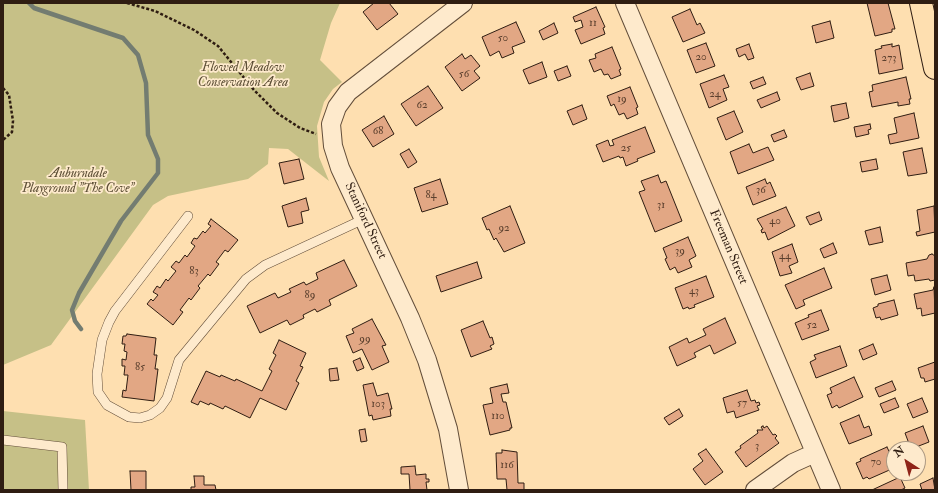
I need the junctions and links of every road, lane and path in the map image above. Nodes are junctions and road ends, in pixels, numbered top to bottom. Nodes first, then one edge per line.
1 (127, 3) edge
2 (463, 3) edge
3 (625, 3) edge
4 (921, 3) edge
5 (935, 68) edge
6 (3, 88) edge
7 (3, 140) edge
8 (332, 140) junction
9 (188, 216) dead end
10 (364, 219) junction
11 (3, 440) edge
12 (815, 453) junction
13 (63, 490) edge
14 (460, 490) edge
15 (755, 490) edge
16 (831, 490) edge

1 - 8 path
2 - 8 street, Staniford Street
3 - 12 street, Freeman Street
4 - 5 main road
6 - 7 path
8 - 10 street, Staniford Street
9 - 10 lane
10 - 14 street, Staniford Street
11 - 13 lane
12 - 15 street
12 - 16 street, Freeman Street

